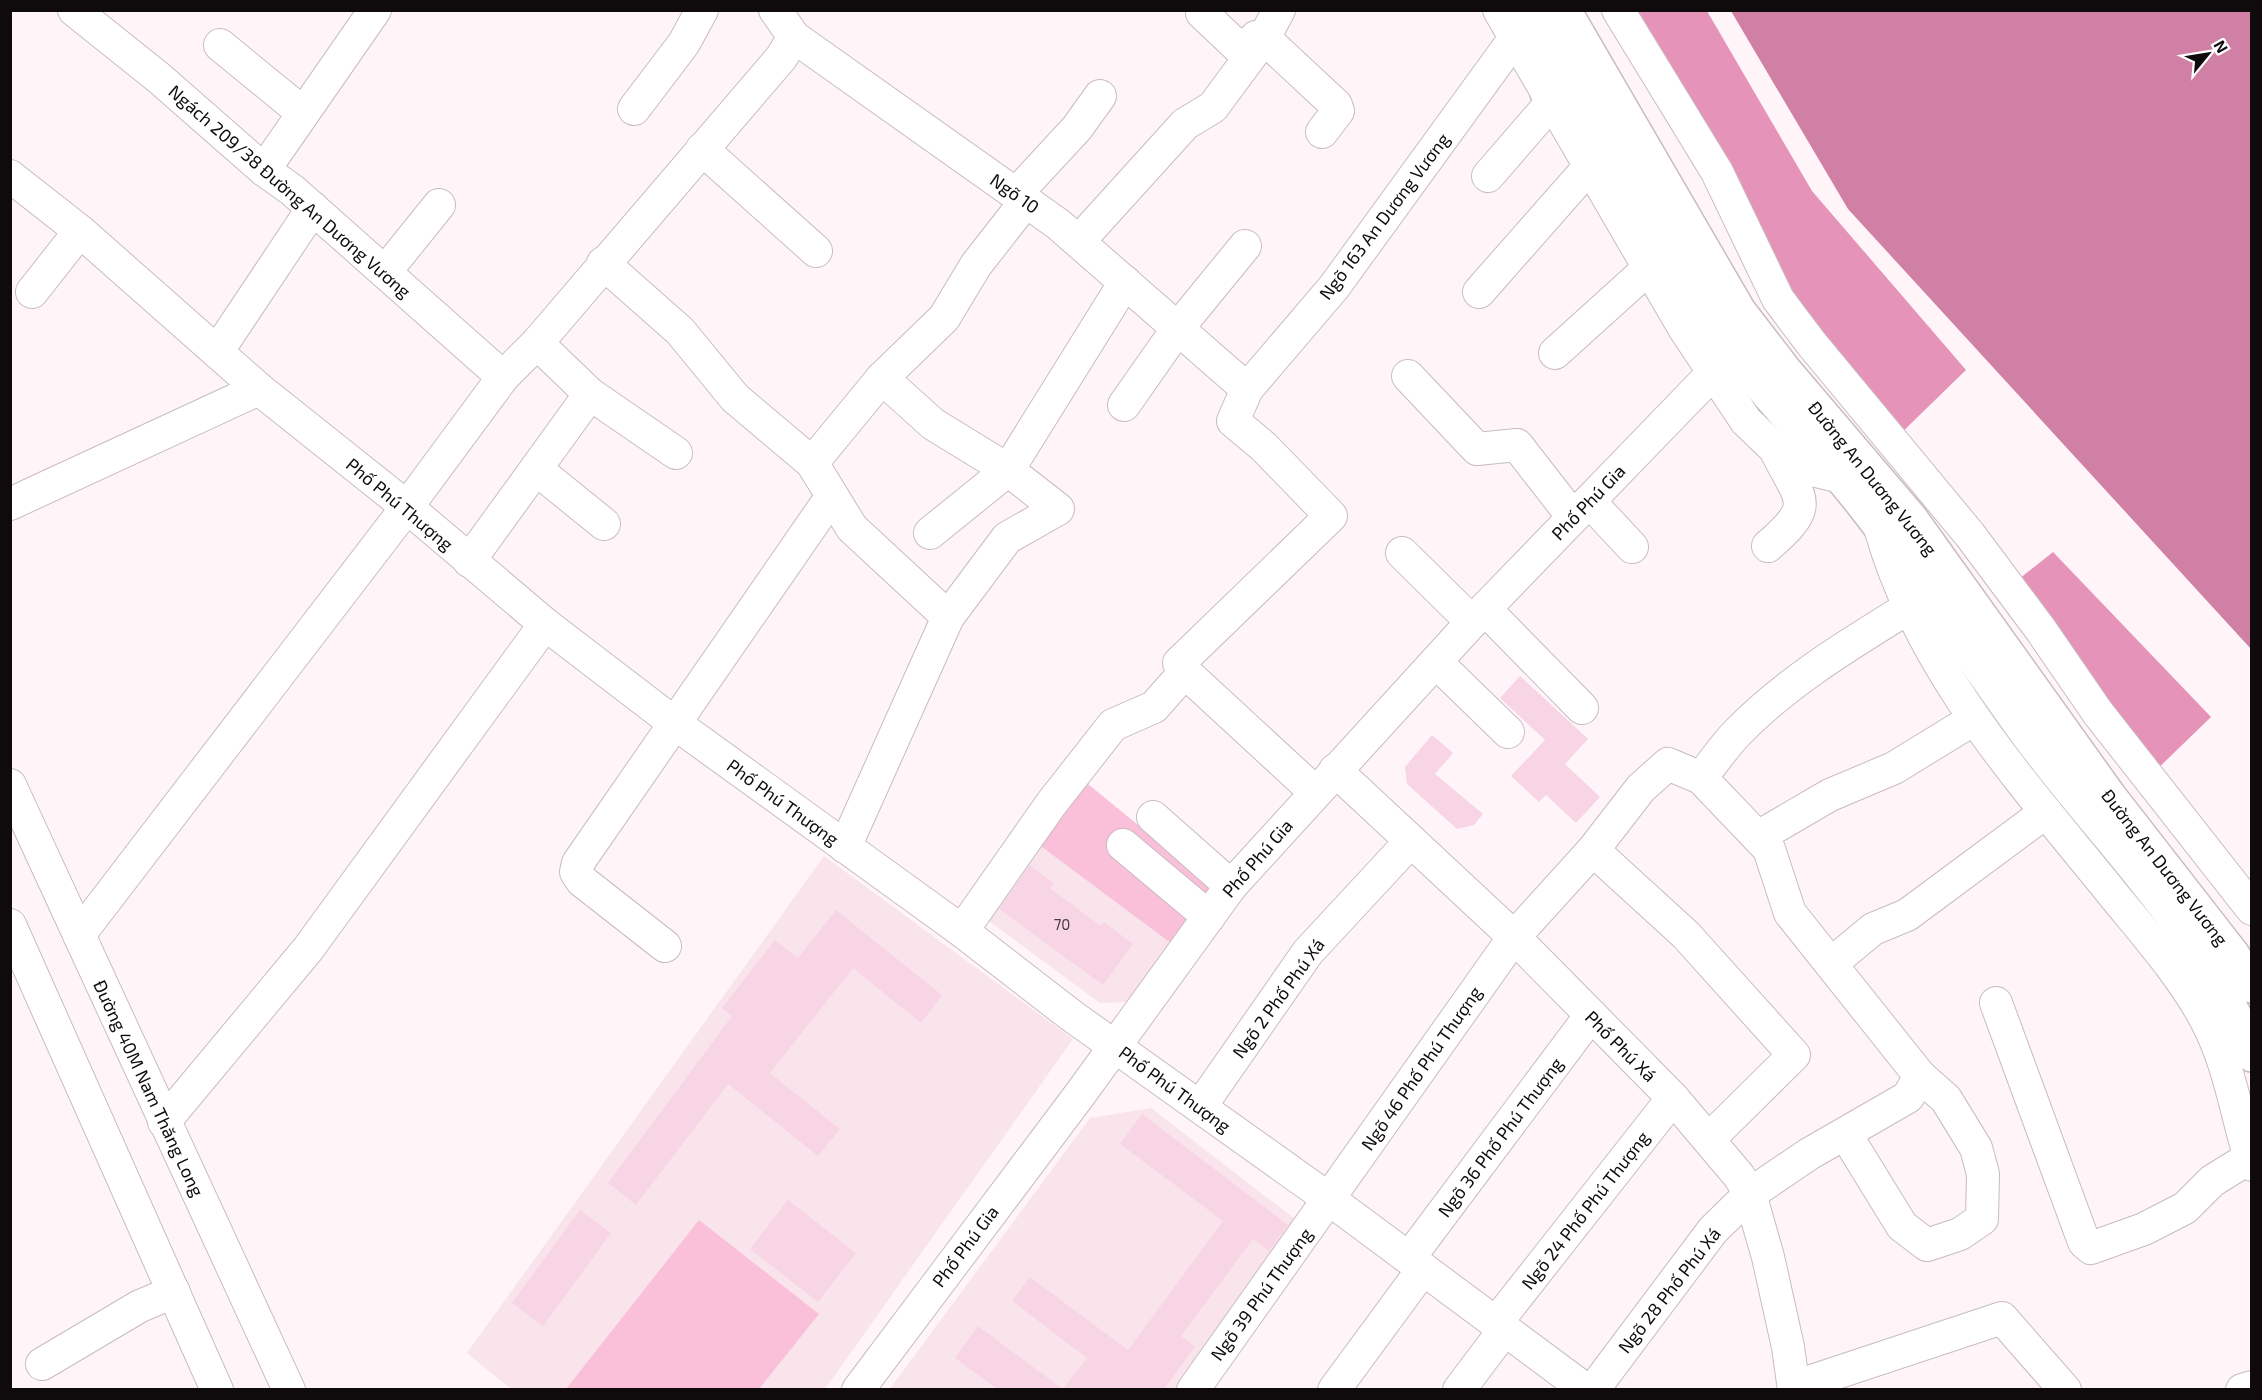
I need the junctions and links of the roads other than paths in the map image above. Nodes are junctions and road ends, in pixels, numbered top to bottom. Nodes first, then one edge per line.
1 (74, 10) edge
2 (375, 10) edge
3 (702, 10) edge
4 (775, 10) edge
5 (1280, 10) edge
6 (1499, 10) edge
7 (1534, 10) edge
8 (1564, 10) edge
9 (1618, 10) edge
10 (1202, 13) dead end
11 (1515, 25) edge
12 (794, 37) junction
13 (1263, 40) junction
14 (220, 45) dead end
15 (1100, 96) dead end
16 (1549, 97) junction
17 (634, 109) dead end
18 (303, 113) junction
19 (1322, 132) dead end
20 (702, 149) junction
21 (1590, 166) junction
22 (264, 170) junction
23 (10, 176) edge
24 (1488, 176) dead end
25 (1021, 197) junction
26 (439, 205) dead end
27 (313, 208) junction
28 (80, 231) junction
29 (1079, 241) junction
30 (1245, 246) dead end
31 (816, 250) dead end
32 (603, 263) junction
33 (1649, 268) junction
34 (385, 272) junction
35 (1125, 282) junction
36 (32, 292) dead end
37 (1479, 292) dead end
38 (1178, 328) junction
39 (537, 343) junction
40 (217, 352) junction
41 (1555, 353) dead end
42 (1712, 374) junction
43 (503, 376) junction
44 (1408, 376) dead end
45 (882, 378) junction
46 (259, 389) junction
47 (1247, 389) junction
48 (590, 394) junction
49 (1124, 405) dead end
50 (1775, 449) junction
51 (676, 453) dead end
52 (812, 463) junction
53 (536, 469) junction
54 (1008, 470) junction
55 (1841, 477) junction
56 (832, 496) junction
57 (10, 504) edge
58 (407, 507) junction
59 (1581, 509) junction
60 (604, 524) dead end
61 (1879, 525) junction
62 (930, 533) dead end
63 (1768, 546) dead end
64 (1632, 547) dead end
65 (1402, 553) dead end
66 (469, 561) junction
67 (1908, 608) junction
68 (1479, 615) junction
69 (948, 617) junction
70 (545, 624) junction
71 (1437, 663) junction
72 (1185, 672) junction
73 (1582, 708) dead end
74 (1974, 719) junction
75 (673, 722) junction
76 (1508, 732) dead end
77 (1701, 778) junction
78 (1325, 781) junction
79 (10, 785) edge
80 (2046, 812) junction
81 (1153, 817) dead end
82 (1758, 837) junction
83 (1411, 841) junction
84 (1123, 845) dead end
85 (846, 847) junction
86 (1593, 850) junction
87 (1231, 886) junction
88 (2252, 909) edge
89 (1209, 917) junction
90 (10, 925) edge
91 (962, 931) junction
92 (79, 935) junction
93 (1514, 937) junction
94 (665, 946) dead end
95 (1832, 963) junction
96 (2252, 986) edge
97 (1996, 1003) dead end
98 (1591, 1015) junction
99 (1116, 1046) junction
100 (2252, 1055) edge
101 (1920, 1076) junction
102 (1673, 1098) junction
103 (1200, 1107) junction
104 (164, 1122) junction
105 (1846, 1135) junction
106 (1709, 1139) junction
107 (2250, 1161) edge
108 (1750, 1194) junction
109 (1329, 1199) junction
110 (1416, 1264) junction
111 (174, 1292) junction
112 (1501, 1326) junction
113 (42, 1364) dead end
114 (2252, 1387) edge
115 (1794, 1388) edge
116 (217, 1389) edge
117 (289, 1389) edge
118 (858, 1389) edge
119 (1193, 1389) edge
120 (1334, 1389) edge
121 (1459, 1389) edge
122 (1586, 1389) edge
123 (1593, 1389) edge
124 (2065, 1389) edge
125 (2242, 1389) edge

1 - 22 street, Ngách 209/38 Đường An Dương Vương
2 - 18 street
3 - 17 street
4 - 12 street, Ngõ 10
5 - 13 street
6 - 11 street
7 - 55 main road, Đường An Dương Vương
8 - 96 main road, Đường An Dương Vương
9 - 88 street, Đường An Dương Vương
10 - 13 street
11 - 16 main road
11 - 47 street, Ngõ 163 An Dương Vương
12 - 20 street
12 - 25 street, Ngõ 10
13 - 19 street
13 - 29 street
14 - 18 street
15 - 25 street
16 - 21 street, Đường An Dương Vương
16 - 24 street
18 - 22 street
20 - 31 street
20 - 32 street
21 - 33 street, Đường An Dương Vương
21 - 37 street
22 - 27 street, Ngách 209/38 Đường An Dương Vương
23 - 28 street, Phố Phú Thượng
25 - 29 street, Ngõ 10
25 - 45 street
26 - 34 street
27 - 34 street, Ngách 209/38 Đường An Dương Vương
27 - 40 street
28 - 36 street
28 - 40 street, Phố Phú Thượng
29 - 35 street, Ngõ 10
30 - 38 street
32 - 39 street
32 - 52 street
33 - 41 street
33 - 42 street, Đường An Dương Vương
34 - 43 street, Ngách 209/38 Đường An Dương Vương
35 - 38 street, Ngõ 10
35 - 54 street
38 - 47 street, Ngõ 10
38 - 49 street
39 - 43 street
39 - 48 street
40 - 46 street, Phố Phú Thượng
42 - 50 street, Đường An Dương Vương
42 - 59 street, Phố Phú Gia
43 - 58 street
44 - 59 street
45 - 52 street
45 - 54 street
46 - 57 street
46 - 58 street, Phố Phú Thượng
47 - 72 street, Ngõ 163 An Dương Vương
48 - 51 street
48 - 53 street
50 - 55 street, Đường An Dương Vương
50 - 63 street
52 - 56 street
53 - 60 street
53 - 66 street
54 - 62 street
54 - 69 street
55 - 61 main road, Đường An Dương Vương
56 - 69 street
56 - 75 street
58 - 66 street, Phố Phú Thượng
58 - 92 street
59 - 64 street
59 - 68 street, Phố Phú Gia
61 - 67 street, Đường An Dương Vương
61 - 100 main road, Đường An Dương Vương
65 - 68 street
66 - 70 street, Phố Phú Thượng
67 - 74 street, Đường An Dương Vương
67 - 77 street
68 - 71 street, Phố Phú Gia
68 - 73 street
69 - 85 street
70 - 75 street, Phố Phú Thượng
70 - 104 street
71 - 76 street
71 - 78 street, Phố Phú Gia
72 - 78 street, Phố Phú Xá
72 - 91 street
74 - 80 street, Đường An Dương Vương
74 - 82 street
75 - 85 street, Phố Phú Thượng
75 - 94 street
77 - 82 street
77 - 86 street, Ngõ 46 Phố Phú Thượng
78 - 83 street, Phố Phú Xá
78 - 87 street, Phố Phú Gia
79 - 92 street, Đường 40M Nam Thăng Long
80 - 95 street
80 - 107 street, Đường An Dương Vương
81 - 87 street
82 - 95 street
83 - 93 street, Phố Phú Xá
83 - 103 street, Ngõ 2 Phố Phú Xá
84 - 89 street
85 - 91 street, Phố Phú Thượng
86 - 93 street, Ngõ 46 Phố Phú Thượng
86 - 106 street
87 - 89 street, Phố Phú Gia
89 - 99 street, Phố Phú Gia
90 - 111 street
91 - 99 street, Phố Phú Thượng
92 - 104 street, Đường 40M Nam Thăng Long
93 - 98 street, Phố Phú Xá
93 - 109 street, Ngõ 46 Phố Phú Thượng
95 - 101 street
97 - 107 street
98 - 102 street, Phố Phú Xá
98 - 110 street, Ngõ 36 Phố Phú Thượng
99 - 103 street, Phố Phú Thượng
99 - 118 street, Phố Phú Gia
101 - 105 street, Ngõ 28 Phố Phú Xá
101 - 105 street
102 - 106 street, Phố Phú Xá
102 - 112 street, Ngõ 24 Phố Phú Thượng
103 - 109 street, Phố Phú Thượng
104 - 117 street, Đường 40M Nam Thăng Long
105 - 108 street, Ngõ 28 Phố Phú Xá
106 - 108 street, Phố Phú Xá
108 - 115 street, Phố Phú Xá
108 - 123 street, Ngõ 28 Phố Phú Xá
109 - 110 street, Phố Phú Thượng
109 - 119 street, Ngõ 39 Phú Thượng
110 - 112 street, Phố Phú Thượng
110 - 120 street, Ngõ 36 Phố Phú Thượng
111 - 113 street
111 - 116 street
112 - 121 street, Ngõ 24 Phố Phú Thượng
112 - 122 street, Phố Phú Thượng
114 - 125 street
115 - 124 street

